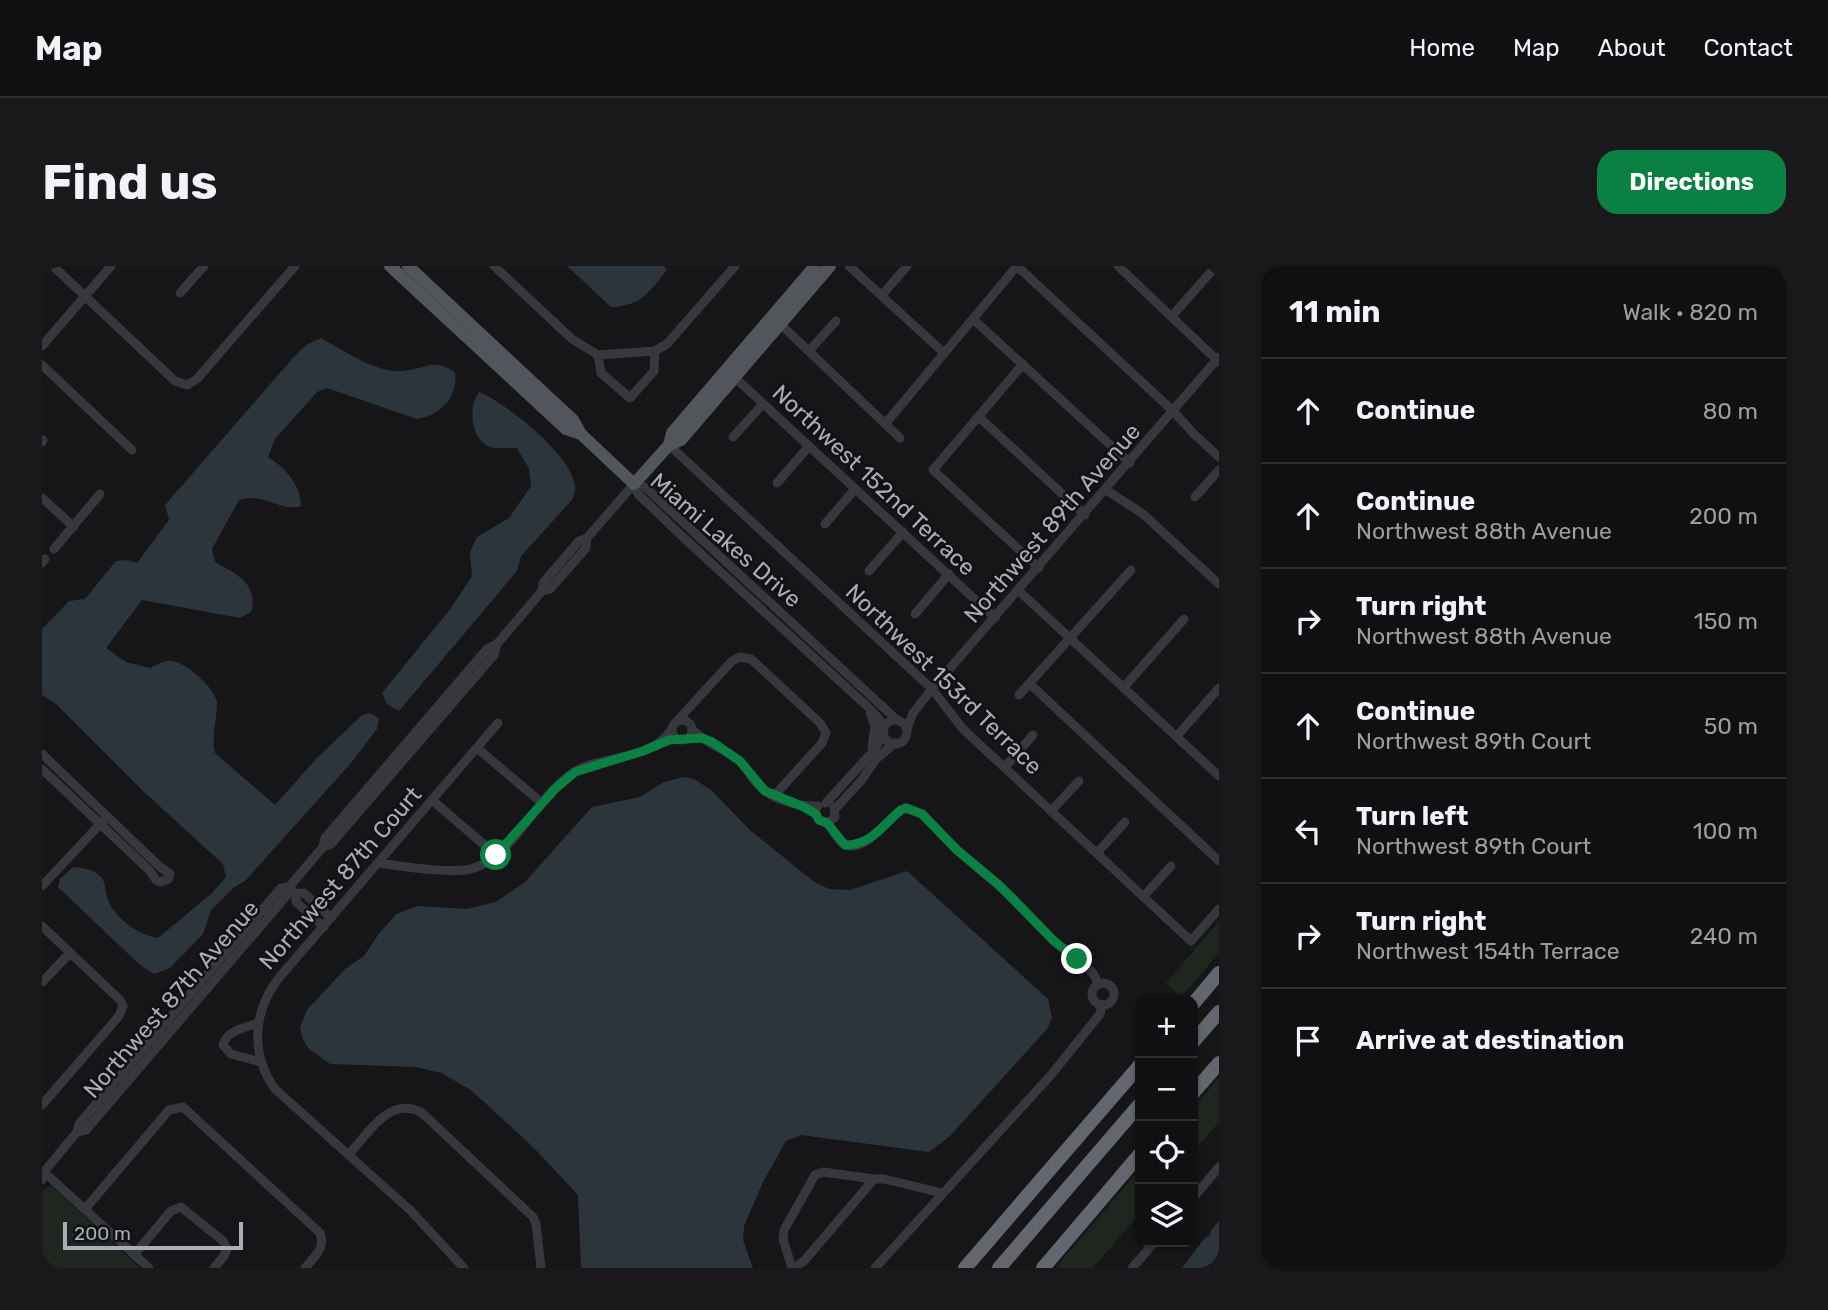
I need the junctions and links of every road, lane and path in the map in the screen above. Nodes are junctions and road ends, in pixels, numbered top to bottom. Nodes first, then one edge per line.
1 (53, 266) edge
2 (111, 266) edge
3 (204, 266) edge
4 (295, 266) edge
5 (390, 266) edge
6 (408, 266) edge
7 (494, 266) edge
8 (735, 266) edge
9 (816, 266) edge
10 (830, 266) edge
11 (849, 266) edge
12 (907, 266) edge
13 (1017, 266) edge
14 (1118, 266) edge
15 (1134, 266) edge
16 (1216, 266) edge
17 (1127, 274) junction
18 (180, 293) dead end
19 (882, 295) junction
20 (85, 296) junction
21 (1172, 316) junction
22 (973, 319) junction
23 (776, 320) junction
24 (836, 321) dead end
25 (42, 346) edge
26 (655, 351) junction
27 (809, 351) junction
28 (944, 353) junction
29 (598, 355) junction
30 (1218, 360) edge
31 (1023, 364) junction
32 (42, 365) edge
33 (730, 373) junction
34 (763, 404) junction
35 (1173, 411) junction
36 (979, 417) junction
37 (886, 423) junction
38 (581, 434) junction
39 (733, 437) dead end
40 (900, 438) dead end
41 (669, 445) junction
42 (809, 446) junction
43 (132, 450) dead end
44 (1219, 457) edge
45 (1130, 463) junction
46 (1219, 470) edge
47 (777, 483) dead end
48 (634, 484) junction
49 (855, 489) junction
50 (1106, 490) junction
51 (100, 494) dead end
52 (1195, 497) dead end
53 (42, 498) edge
54 (1085, 515) junction
55 (825, 524) dead end
56 (74, 527) junction
57 (903, 532) junction
58 (54, 549) dead end
59 (1039, 568) junction
60 (1131, 570) dead end
61 (869, 571) dead end
62 (949, 574) junction
63 (1219, 583) edge
64 (1018, 591) junction
65 (915, 614) dead end
66 (995, 618) junction
67 (1184, 619) dead end
68 (1071, 639) junction
69 (1030, 684) junction
70 (1124, 687) junction
71 (1219, 688) edge
72 (932, 689) junction
73 (1019, 695) dead end
74 (693, 704) junction
75 (866, 706) junction
76 (498, 723) dead end
77 (901, 723) junction
78 (674, 726) junction
79 (691, 726) junction
80 (883, 732) junction
81 (1033, 735) dead end
82 (1177, 736) junction
83 (702, 738) junction
84 (681, 740) junction
85 (663, 741) junction
86 (895, 743) junction
87 (477, 748) junction
88 (42, 754) edge
89 (869, 754) junction
90 (1005, 767) junction
91 (42, 769) edge
92 (1219, 776) edge
93 (1079, 780) dead end
94 (774, 796) junction
95 (432, 800) junction
96 (542, 803) junction
97 (820, 808) junction
98 (1051, 811) junction
99 (832, 817) junction
100 (104, 821) junction
101 (1125, 822) dead end
102 (1097, 853) junction
103 (496, 855) junction
104 (1219, 861) edge
105 (378, 863) junction
106 (1171, 866) dead end
107 (42, 886) edge
108 (292, 890) junction
109 (1143, 896) junction
110 (320, 908) junction
111 (1219, 909) edge
112 (312, 916) junction
113 (331, 918) junction
114 (42, 926) edge
115 (324, 927) junction
116 (70, 953) junction
117 (1219, 973) edge
118 (42, 982) edge
119 (1099, 984) junction
120 (1198, 998) edge
121 (1102, 1005) junction
122 (1219, 1012) edge
123 (258, 1023) junction
124 (1219, 1024) edge
125 (1198, 1036) edge
126 (1198, 1049) edge
127 (261, 1062) junction
128 (1219, 1063) edge
129 (1135, 1071) edge
130 (1198, 1087) edge
131 (44, 1100) edge
132 (1135, 1110) edge
133 (1135, 1121) edge
134 (349, 1154) junction
135 (1135, 1160) edge
136 (1219, 1167) edge
137 (43, 1175) edge
138 (874, 1179) junction
139 (942, 1192) junction
140 (1198, 1192) edge
141 (85, 1209) junction
142 (1032, 1230) junction
143 (1151, 1247) edge
144 (134, 1255) junction
145 (1134, 1267) edge
146 (149, 1268) edge
147 (214, 1268) edge
148 (305, 1268) edge
149 (464, 1268) edge
150 (541, 1268) edge
151 (793, 1268) edge
152 (875, 1268) edge
153 (965, 1268) edge
154 (993, 1268) edge
155 (999, 1268) edge
156 (1009, 1268) edge
157 (1042, 1268) edge

1 - 20 street
2 - 20 street
3 - 18 street
4 - 20 street
5 - 38 main road
6 - 38 main road
7 - 29 street
8 - 26 street
9 - 23 main road, Northwest 87th Avenue
10 - 23 main road, Northwest 87th Avenue
11 - 19 street
12 - 19 street
13 - 22 street
13 - 35 street
14 - 17 street
15 - 17 street
16 - 21 street
17 - 21 street
19 - 28 street
20 - 25 street
21 - 30 street
22 - 28 street
22 - 31 street
23 - 27 street
23 - 33 main road, Northwest 87th Avenue
24 - 27 street
26 - 29 street
26 - 29 street
27 - 37 street
28 - 37 street
30 - 35 street, Northwest 89th Avenue
31 - 36 street
31 - 45 street
32 - 43 street
33 - 34 street, Northwest 152nd Terrace
33 - 41 main road, Northwest 87th Avenue
34 - 39 street
34 - 42 street, Northwest 152nd Terrace
35 - 44 street
35 - 45 street, Northwest 89th Avenue
36 - 54 street
36 - 59 street
37 - 40 street
38 - 48 main road
41 - 48 main road, Northwest 87th Avenue
41 - 72 street, Northwest 153rd Terrace
42 - 47 street
42 - 49 street, Northwest 152nd Terrace
45 - 50 street, Northwest 89th Avenue
46 - 52 street
48 - 75 street, Miami Lakes Drive
48 - 77 street, Miami Lakes Drive
48 - 108 street, Northwest 87th Avenue
49 - 55 street
49 - 57 street, Northwest 152nd Terrace
50 - 54 street, Northwest 89th Avenue
50 - 63 street
51 - 56 street
53 - 56 street
54 - 59 street, Northwest 89th Avenue
56 - 58 street
57 - 61 street
57 - 62 street, Northwest 152nd Terrace
59 - 64 street, Northwest 89th Avenue
60 - 68 street
62 - 65 street
62 - 66 street, Northwest 152nd Terrace
64 - 66 street, Northwest 89th Avenue
64 - 68 street
66 - 72 street, Northwest 89th Avenue
67 - 70 street
68 - 69 street
68 - 70 street
69 - 73 street
69 - 104 street
70 - 82 street
71 - 82 street
72 - 77 street, Northwest 89th Avenue
72 - 90 street, Northwest 153rd Terrace
74 - 78 street
74 - 79 street
74 - 94 street
75 - 80 street, Miami Lakes Drive
75 - 89 street
76 - 87 street, Northwest 87th Court
77 - 80 street
77 - 86 street
78 - 79 street
78 - 84 street
78 - 85 street
79 - 83 street
79 - 84 street
80 - 86 street
80 - 89 street
81 - 90 street
82 - 92 street
83 - 84 street
83 - 94 street
84 - 85 street
85 - 96 street
86 - 99 street
87 - 95 street, Northwest 87th Court
87 - 96 street
88 - 100 street
89 - 97 street
90 - 98 street, Northwest 153rd Terrace
91 - 100 street
93 - 98 street
94 - 97 street
95 - 103 street
95 - 105 street, Northwest 87th Court
96 - 103 street
97 - 99 street
97 - 99 street
98 - 102 street, Northwest 153rd Terrace
99 - 119 street
100 - 100 street
100 - 107 street
101 - 102 street
102 - 109 street, Northwest 153rd Terrace
103 - 105 street
105 - 113 street, Northwest 87th Court
106 - 109 street
108 - 110 street
108 - 112 street
108 - 137 street, Northwest 87th Avenue
109 - 111 street, Northwest 153rd Terrace
110 - 112 street
110 - 113 street
112 - 115 street
113 - 115 street, Northwest 87th Court
114 - 116 street
115 - 123 street, Northwest 87th Court
116 - 118 street
116 - 131 street
117 - 120 highway
119 - 121 street
119 - 121 street
121 - 139 street
122 - 125 highway
123 - 127 street, Northwest 87th Court
123 - 127 street
124 - 126 highway
127 - 134 street, Northwest 87th Court
128 - 130 highway
129 - 153 highway
132 - 142 highway
133 - 156 highway
134 - 149 street, Northwest 87th Court
134 - 150 street
135 - 157 highway
136 - 140 street
137 - 141 street
138 - 139 street
138 - 151 street
138 - 151 street
139 - 152 street
141 - 144 street
141 - 148 street
142 - 154 highway
142 - 155 highway
143 - 145 street
144 - 146 street
144 - 147 street

